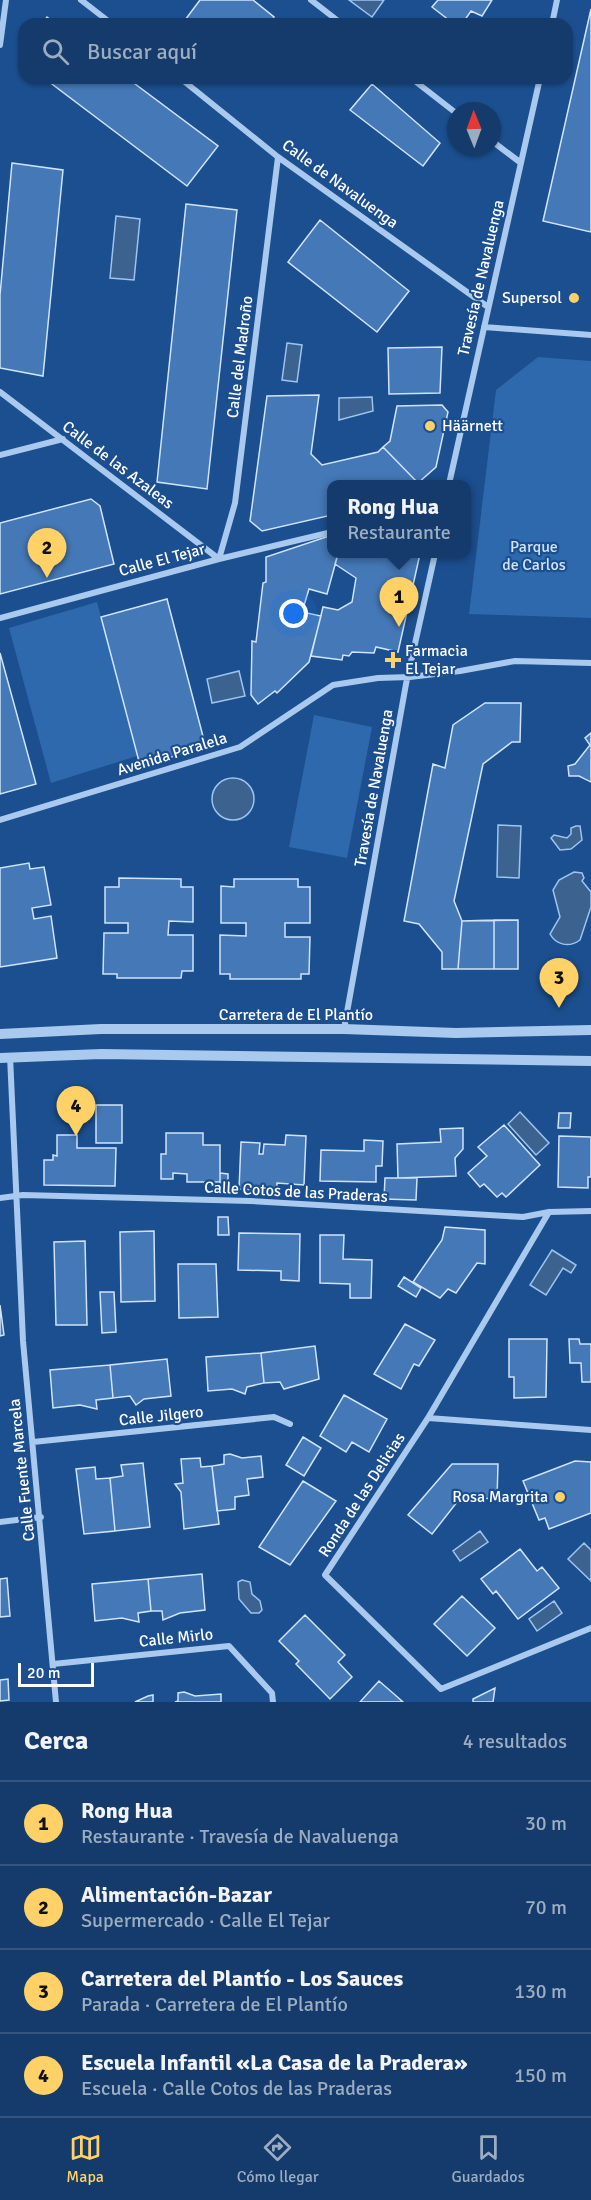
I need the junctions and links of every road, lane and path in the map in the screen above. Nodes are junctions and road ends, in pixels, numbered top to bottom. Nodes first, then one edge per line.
1 (6, 0) edge
2 (81, 0) edge
3 (311, 0) edge
4 (557, 0) edge
5 (104, 18) edge
6 (334, 18) edge
7 (553, 18) edge
8 (0, 45) edge
9 (188, 84) edge
10 (419, 84) edge
11 (539, 84) edge
12 (447, 106) edge
13 (501, 148) edge
14 (279, 157) junction
15 (521, 163) junction
16 (488, 307) junction
17 (484, 327) junction
18 (591, 335) edge
19 (0, 392) edge
20 (63, 440) junction
21 (0, 455) edge
22 (450, 480) edge
23 (327, 533) edge
24 (434, 558) edge
25 (219, 559) junction
26 (0, 618) edge
27 (591, 663) edge
28 (410, 677) junction
29 (0, 820) edge
30 (344, 1029) junction
31 (591, 1030) edge
32 (0, 1034) edge
33 (5, 1057) edge
34 (591, 1061) edge
35 (16, 1196) junction
36 (0, 1198) edge
37 (591, 1211) edge
38 (549, 1212) junction
39 (428, 1418) junction
40 (290, 1424) dead end
41 (591, 1430) edge
42 (33, 1442) junction
43 (41, 1517) junction
44 (0, 1522) edge
45 (591, 1628) edge
46 (53, 1664) junction
47 (56, 1702) edge
48 (273, 1702) edge

1 - 8 street
2 - 5 street
3 - 6 street
4 - 7 street
9 - 14 street, Calle de Navaluenga
10 - 12 street
11 - 15 street, Travesía de Navaluenga
13 - 15 street
14 - 16 street, Calle de Navaluenga
14 - 25 street, Calle del Madroño
15 - 16 street, Travesía de Navaluenga
16 - 17 street, Travesía de Navaluenga
17 - 18 street
17 - 22 street, Travesía de Navaluenga
19 - 20 street, Calle de las Azaleas
20 - 21 street
20 - 25 street, Calle de las Azaleas
23 - 25 street, Calle El Tejar
24 - 28 street, Travesía de Navaluenga
25 - 26 street, Calle El Tejar
27 - 28 street, Avenida Paralela
28 - 29 street, Avenida Paralela
28 - 30 street, Travesía de Navaluenga
30 - 31 street, Carretera de El Plantío
30 - 32 street, Carretera de El Plantío
33 - 34 street
33 - 35 street, Calle Fuente Marcela
35 - 36 street, Calle Cotos de las Praderas
35 - 38 street, Calle Cotos de las Praderas
35 - 42 street, Calle Fuente Marcela
37 - 38 street, Calle Cotos de las Praderas
38 - 39 street, Ronda de las Delicias
39 - 41 street
39 - 45 street, Ronda de las Delicias
40 - 42 street, Calle Jilgero
42 - 43 street, Calle Fuente Marcela
43 - 44 street
43 - 46 street, Calle Fuente Marcela
46 - 47 street, Calle Fuente Marcela
46 - 48 street, Calle Mirlo

